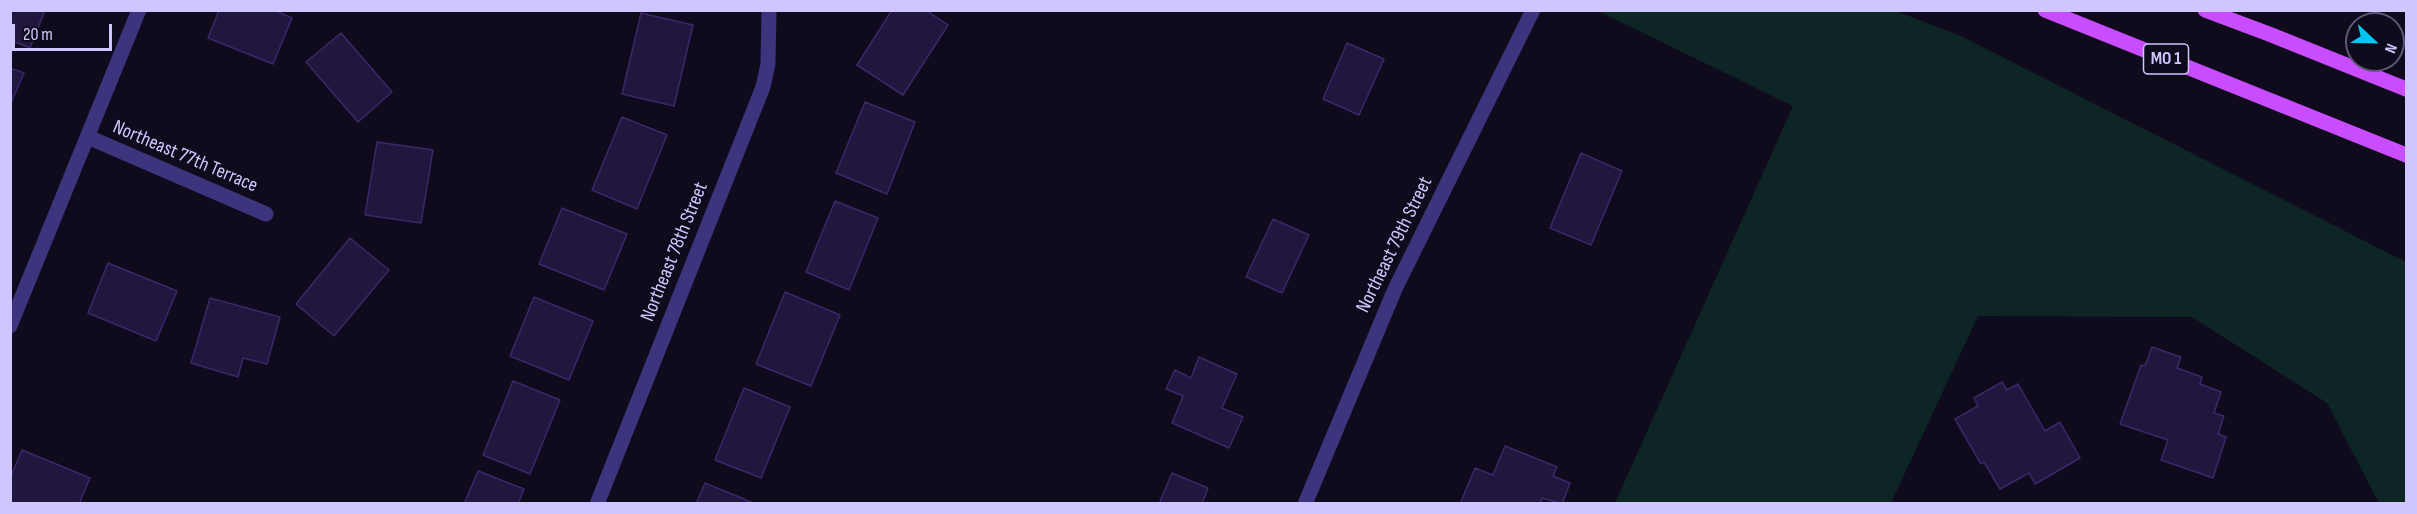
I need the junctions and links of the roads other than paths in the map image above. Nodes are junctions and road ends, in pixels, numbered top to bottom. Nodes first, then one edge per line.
1 (139, 10) edge
2 (769, 10) edge
3 (1533, 10) edge
4 (2045, 10) edge
5 (2205, 10) edge
6 (2406, 89) edge
7 (88, 137) junction
8 (2406, 155) edge
9 (266, 214) dead end
10 (10, 326) edge
11 (597, 504) edge
12 (1305, 504) edge

1 - 7 street, Northeast 77th Terrace
2 - 11 street, Northeast 78th Street
3 - 12 street, Northeast 79th Street
4 - 8 main road, MO 1
5 - 6 main road
7 - 9 street, Northeast 77th Terrace
7 - 10 street, Northeast 77th Terrace

